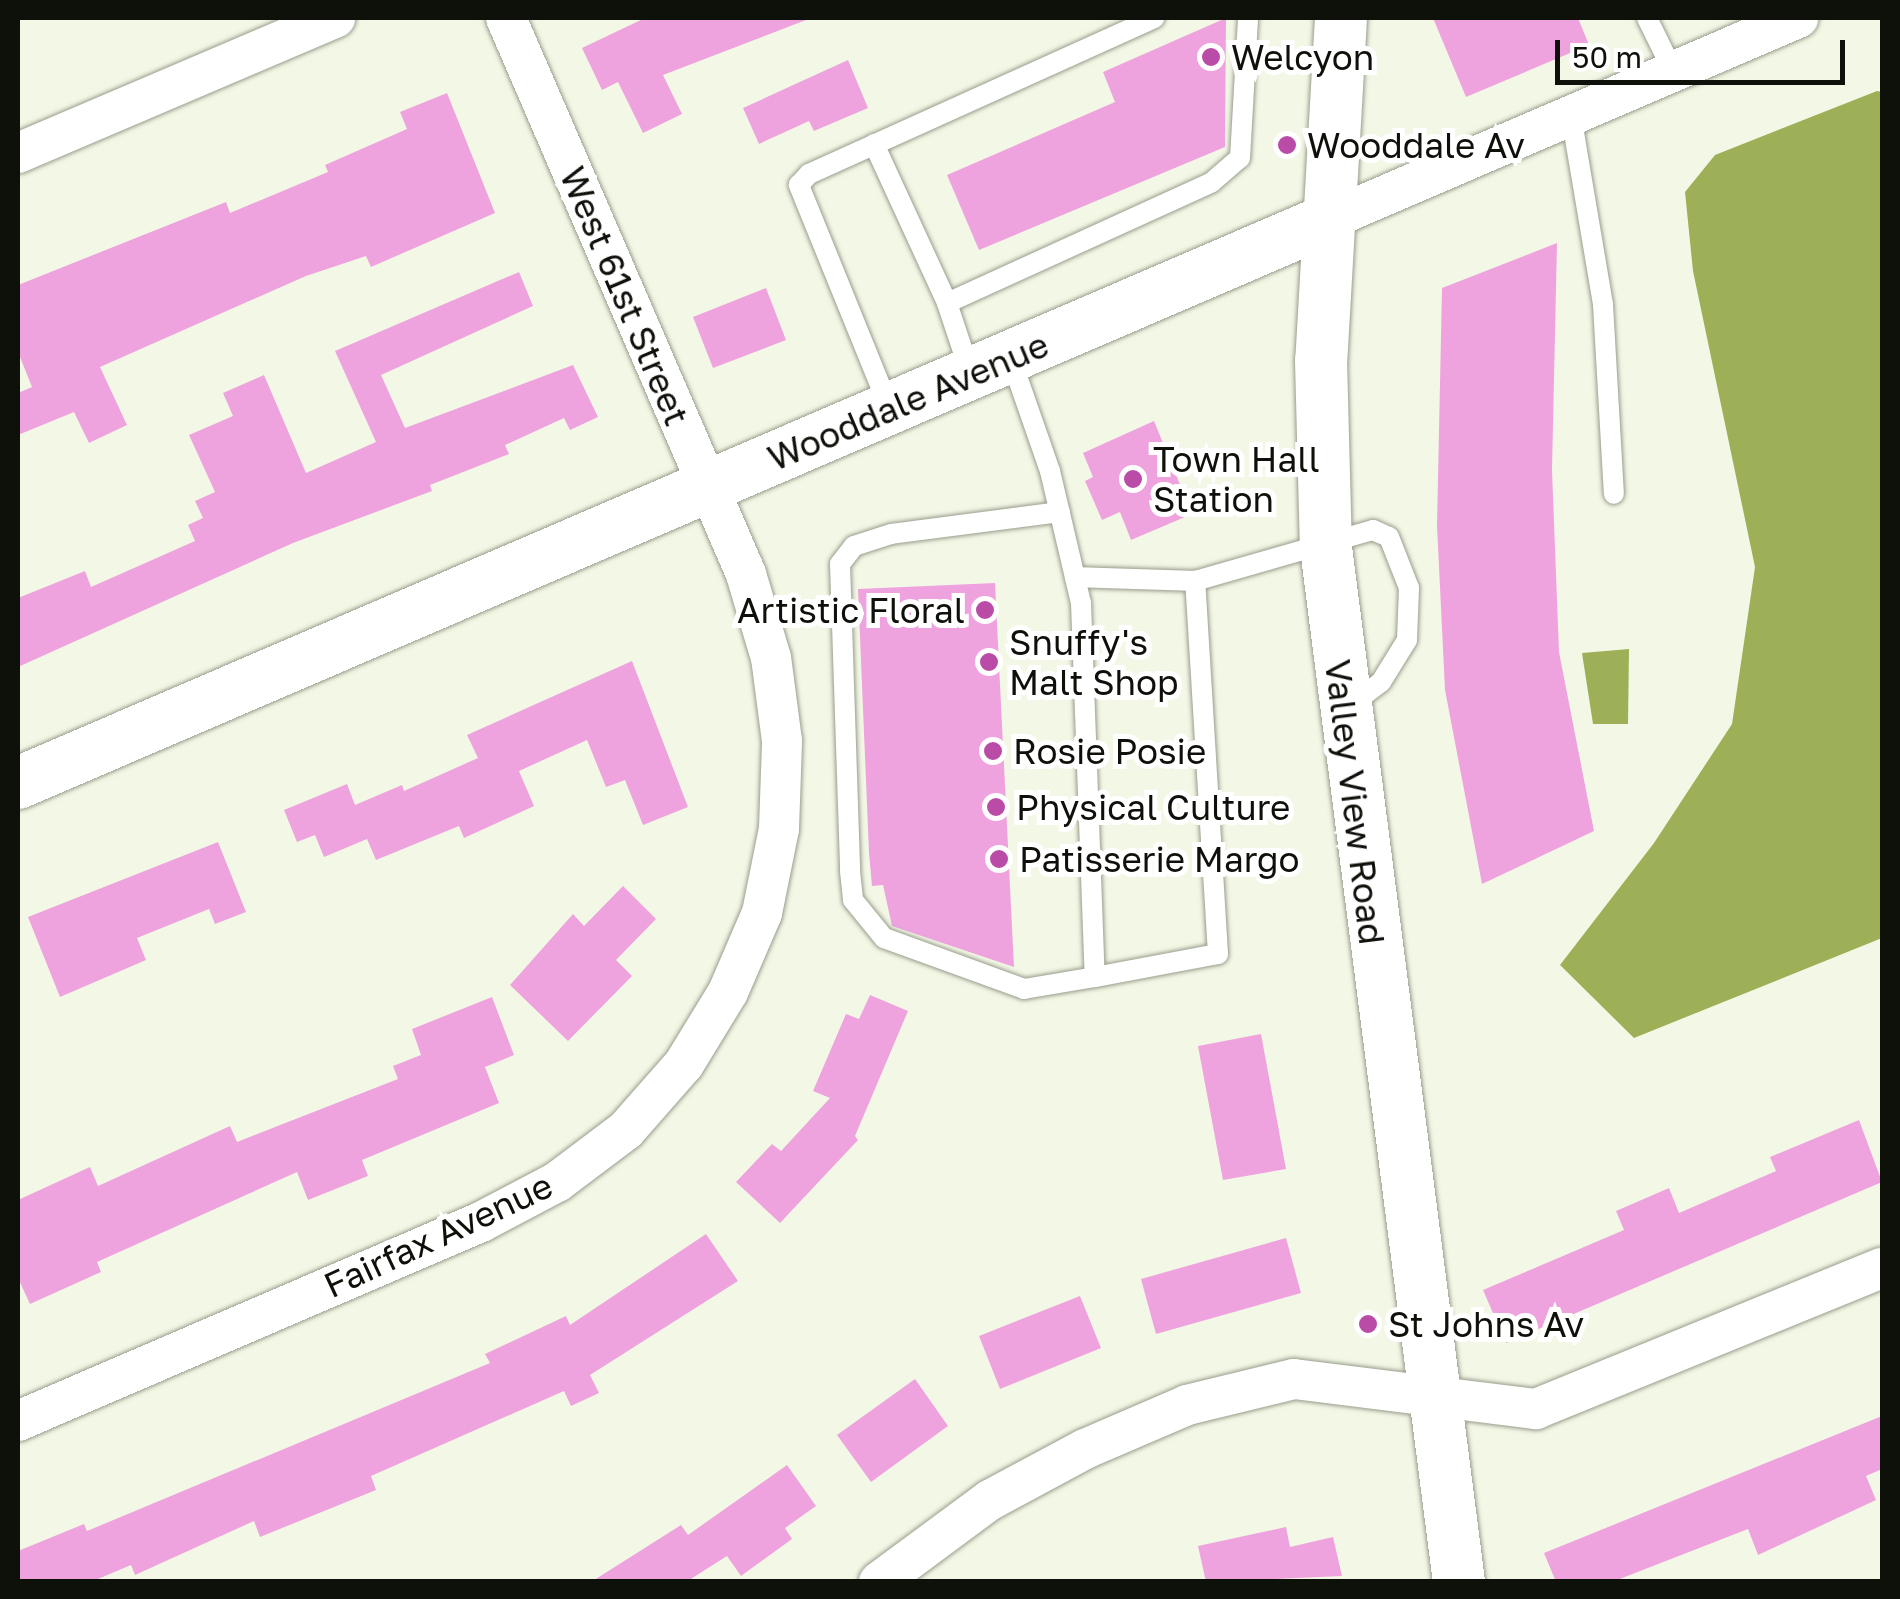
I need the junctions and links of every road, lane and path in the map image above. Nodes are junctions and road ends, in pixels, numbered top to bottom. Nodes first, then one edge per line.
1 (335, 18) edge
2 (506, 18) edge
3 (1154, 18) edge
4 (1248, 18) edge
5 (1340, 18) edge
6 (1647, 18) edge
7 (1785, 20) edge
8 (1673, 71) junction
9 (1571, 115) junction
10 (874, 144) junction
11 (18, 153) edge
12 (1328, 220) junction
13 (947, 303) junction
14 (991, 366) junction
15 (890, 409) junction
16 (706, 488) junction
17 (1614, 494) dead end
18 (1060, 512) junction
19 (1326, 548) junction
20 (746, 574) joint
21 (1075, 577) junction
22 (1195, 581) junction
23 (1343, 710) junction
24 (18, 782) edge
25 (1095, 977) junction
26 (1882, 1268) edge
27 (1434, 1396) junction
28 (18, 1421) edge
29 (879, 1582) edge
30 (1459, 1582) edge

1 - 11 street
2 - 16 street, West 61st Street
3 - 10 lane
4 - 13 lane
5 - 12 street, Valley View Road
6 - 8 lane
7 - 8 street, Wooddale Avenue
8 - 9 street, Wooddale Avenue
9 - 12 street, Wooddale Avenue
9 - 17 lane
10 - 13 lane
10 - 15 lane
12 - 14 street, Wooddale Avenue
12 - 19 street, Valley View Road
13 - 14 lane
14 - 15 street, Wooddale Avenue
14 - 18 lane
15 - 16 street, Wooddale Avenue
16 - 20 street, West 61st Street
16 - 24 street, Wooddale Avenue
18 - 21 lane
18 - 25 lane
19 - 22 lane
19 - 23 street, Valley View Road
19 - 23 lane
20 - 28 street, Fairfax Avenue
21 - 22 lane
21 - 25 lane
22 - 25 lane
23 - 27 street, Valley View Road
26 - 27 street
27 - 29 street
27 - 30 street, Valley View Road

